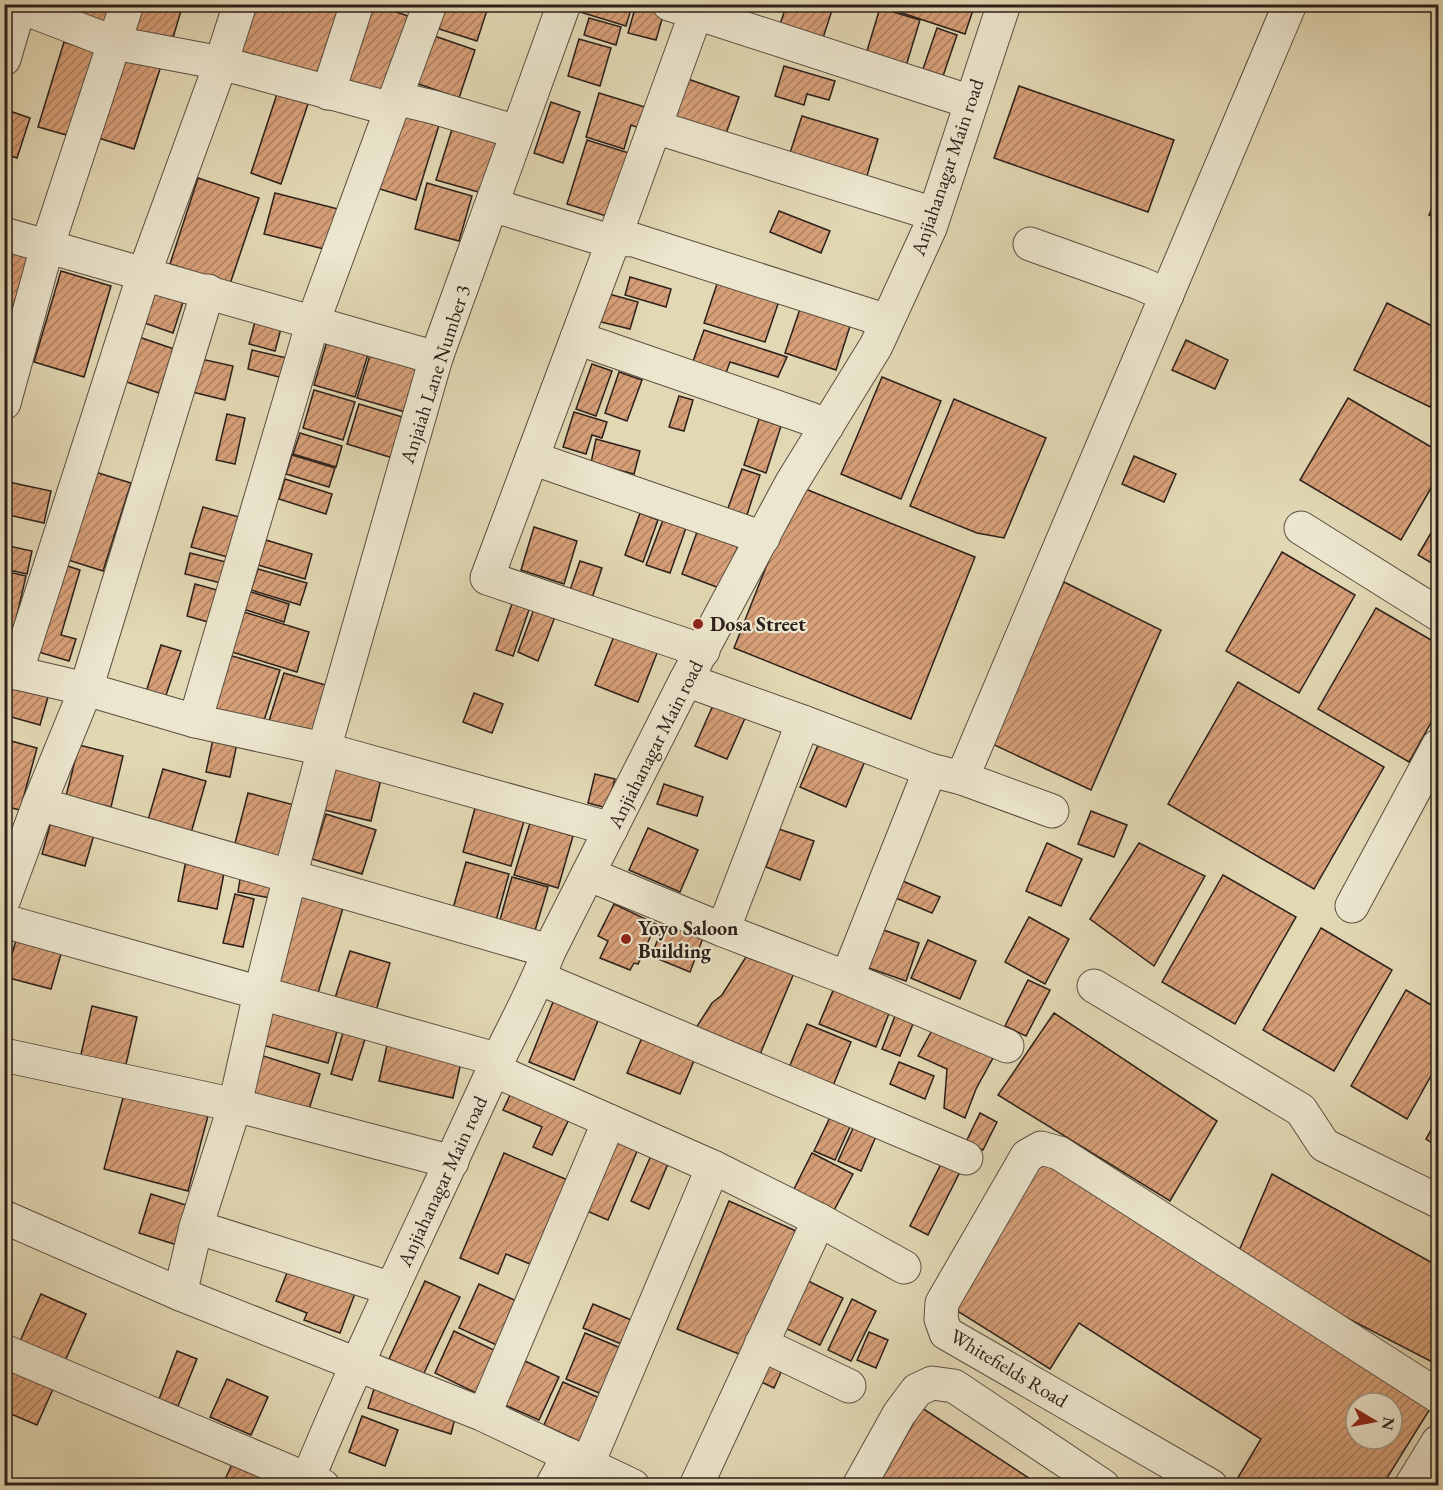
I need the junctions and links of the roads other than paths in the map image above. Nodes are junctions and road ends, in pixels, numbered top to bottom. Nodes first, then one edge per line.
1 (127, 4) edge
2 (240, 4) edge
3 (357, 4) edge
4 (430, 4) edge
5 (564, 4) edge
6 (1004, 4) edge
7 (1290, 4) edge
8 (18, 5) edge
9 (683, 9) edge
10 (115, 43) junction
11 (4, 58) edge
12 (221, 63) junction
13 (328, 93) junction
14 (971, 102) junction
15 (393, 103) junction
16 (655, 128) junction
17 (518, 132) junction
18 (492, 205) junction
19 (934, 214) junction
20 (4, 234) edge
21 (614, 239) junction
22 (1030, 244) dead end
23 (47, 247) junction
24 (144, 274) junction
25 (208, 291) junction
26 (1167, 295) junction
27 (887, 321) junction
28 (313, 322) junction
29 (577, 338) junction
30 (436, 358) junction
31 (4, 403) edge
32 (827, 426) junction
33 (532, 458) junction
34 (1301, 528) dead end
35 (763, 538) junction
36 (1438, 614) edge
37 (703, 651) junction
38 (10, 672) edge
39 (686, 680) junction
40 (86, 689) junction
41 (195, 721) junction
42 (803, 722) junction
43 (1438, 746) edge
44 (324, 749) junction
45 (930, 770) junction
46 (962, 778) junction
47 (39, 804) junction
48 (1052, 811) dead end
49 (611, 829) junction
50 (588, 874) junction
51 (290, 877) junction
52 (4, 899) edge
53 (1352, 906) dead end
54 (4, 921) edge
55 (723, 930) junction
56 (544, 965) junction
57 (847, 978) junction
58 (1094, 986) dead end
59 (260, 994) junction
60 (1007, 1046) dead end
61 (4, 1055) edge
62 (496, 1065) junction
63 (235, 1105) junction
64 (609, 1120) junction
65 (966, 1158) dead end
66 (452, 1162) junction
67 (713, 1167) junction
68 (1438, 1201) edge
69 (4, 1217) edge
70 (819, 1220) junction
71 (196, 1227) junction
72 (904, 1267) dead end
73 (392, 1289) junction
74 (180, 1294) junction
75 (761, 1344) junction
76 (4, 1351) edge
77 (357, 1363) junction
78 (849, 1386) dead end
79 (1438, 1396) edge
80 (484, 1415) junction
81 (1438, 1442) edge
82 (578, 1459) junction
83 (312, 1483) edge
84 (552, 1485) edge
85 (633, 1485) edge
86 (696, 1485) edge
87 (859, 1485) edge
88 (1103, 1485) edge
89 (1211, 1485) edge
90 (1411, 1485) edge

1 - 10 street
2 - 12 street
3 - 13 street
4 - 15 street
5 - 17 street, Anjaiah Lane Number 3
6 - 14 street, Anjiahanagar Main road
7 - 26 street
8 - 10 street
8 - 11 street
9 - 14 street
9 - 16 street
10 - 12 street
10 - 23 street
12 - 13 street
12 - 24 street
13 - 15 street
14 - 19 street, Anjiahanagar Main road
15 - 17 street
15 - 28 street
16 - 19 street
16 - 21 street
17 - 18 street, Anjaiah Lane Number 3
18 - 21 street
18 - 30 street, Anjaiah Lane Number 3
19 - 27 street, Anjiahanagar Main road
20 - 23 street
21 - 27 street
21 - 29 street
22 - 26 street
23 - 24 street
23 - 31 street
24 - 25 street
24 - 38 street
25 - 28 street
25 - 40 street
26 - 46 street
27 - 32 street, Anjiahanagar Main road
28 - 30 street
28 - 41 street
29 - 32 street
29 - 33 street
30 - 44 street, Anjaiah Lane Number 3
32 - 35 street, Anjiahanagar Main road
33 - 35 street
33 - 37 street
34 - 36 street
35 - 37 street, Anjiahanagar Main road
37 - 39 street, Anjiahanagar Main road
38 - 40 street
39 - 42 street
39 - 49 street, Anjiahanagar Main road
40 - 41 street
40 - 47 street
41 - 44 street
42 - 45 street
42 - 55 street
43 - 53 street
44 - 49 street
44 - 51 street, Anjaiah Lane Number 3
45 - 46 street
45 - 57 street
46 - 48 street
47 - 51 street
47 - 52 street
49 - 50 street, Anjiahanagar Main road
50 - 55 street
50 - 56 street, Anjiahanagar Main road
51 - 56 street
51 - 59 street, Anjaiah Lane Number 3
54 - 59 street
55 - 57 street
56 - 62 street, Anjiahanagar Main road
56 - 65 street
57 - 60 street
58 - 68 street
59 - 62 street
59 - 63 street, Anjaiah Lane Number 3
61 - 63 street
62 - 64 street
62 - 66 street, Anjiahanagar Main road
63 - 66 street
63 - 71 street, Anjaiah Lane Number 3
64 - 67 street
64 - 80 street
66 - 73 street, Anjiahanagar Main road
67 - 70 street
67 - 82 street
69 - 74 street
70 - 72 street
70 - 75 street
71 - 73 street
71 - 74 street, Anjaiah Lane Number 3
73 - 77 street, Anjiahanagar Main road
74 - 77 street
75 - 78 street
75 - 86 street
76 - 83 street
77 - 80 street
77 - 83 street, Anjiahanagar Main road
79 - 89 street, Whitefields Road
80 - 82 street
81 - 90 street
82 - 84 street
82 - 85 street
87 - 88 street

